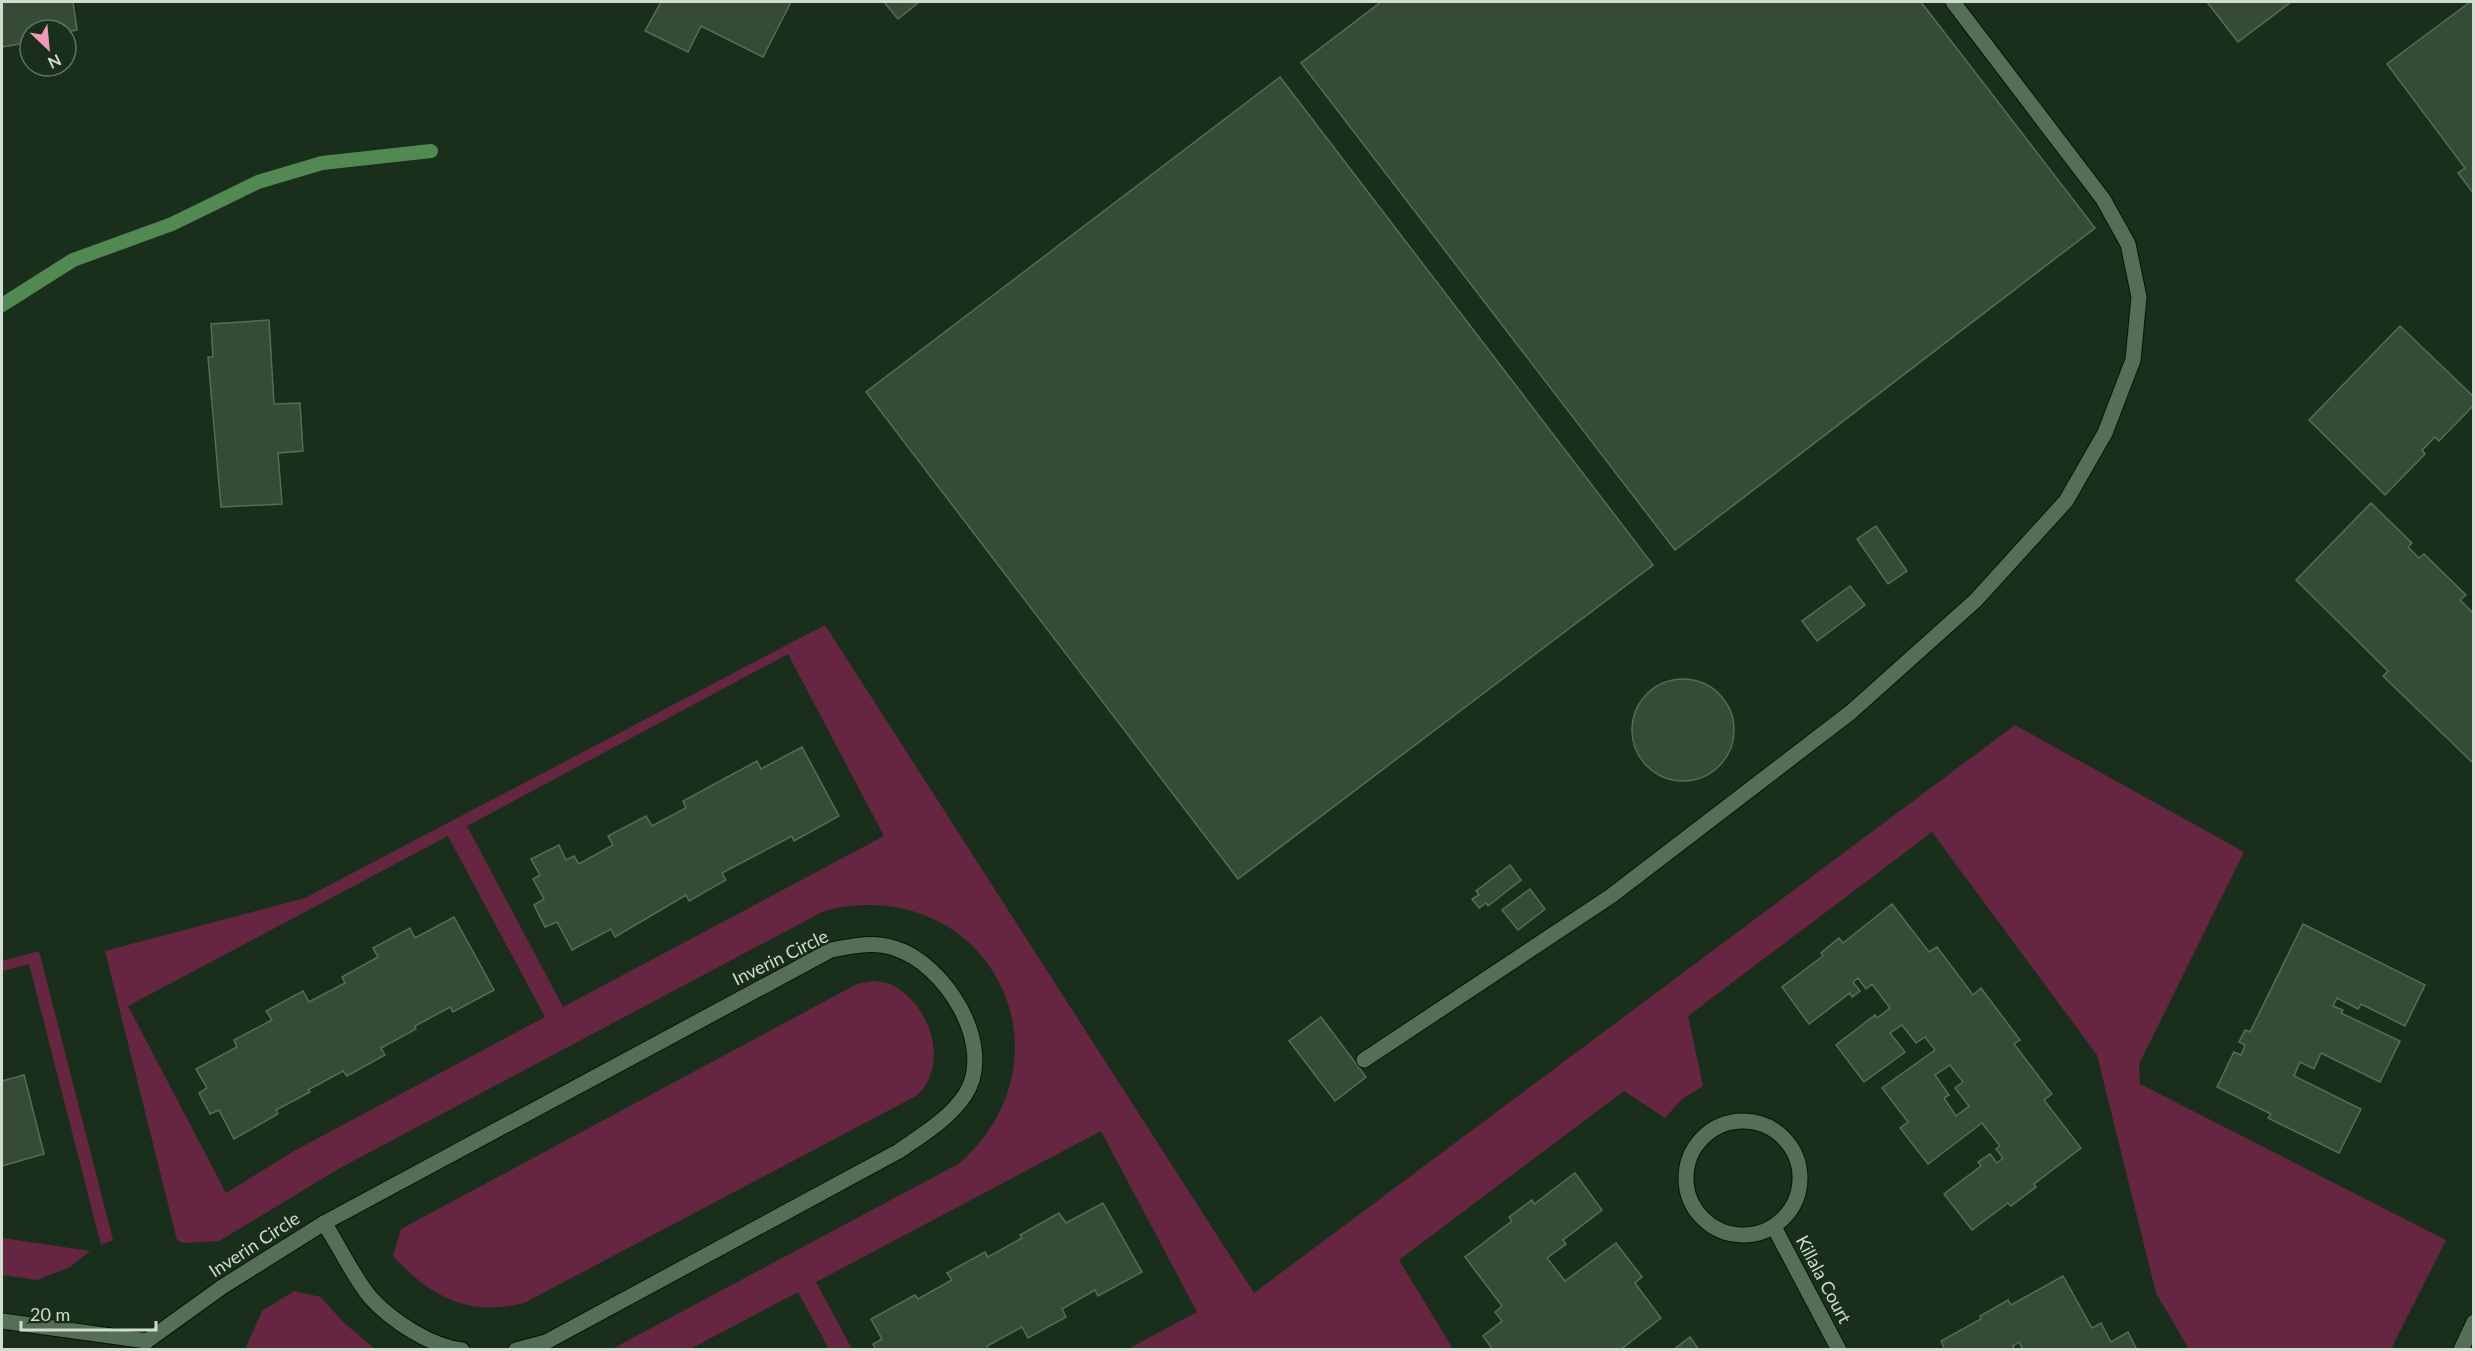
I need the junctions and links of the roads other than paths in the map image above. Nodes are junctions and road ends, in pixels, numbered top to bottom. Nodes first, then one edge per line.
1 (1953, 2) edge
2 (1364, 1060) dead end
3 (324, 1222) junction
4 (1774, 1227) junction
5 (2, 1321) edge
6 (2474, 1322) edge
7 (148, 1346) edge
8 (462, 1350) edge
9 (516, 1350) edge
10 (1839, 1350) edge
11 (2461, 1350) edge

1 - 2 street
3 - 7 street, Inverin Circle
3 - 8 street, Inverin Circle
3 - 9 street, Inverin Circle
4 - 4 street, Killala Court
4 - 10 street, Killala Court
5 - 7 street
6 - 11 street

